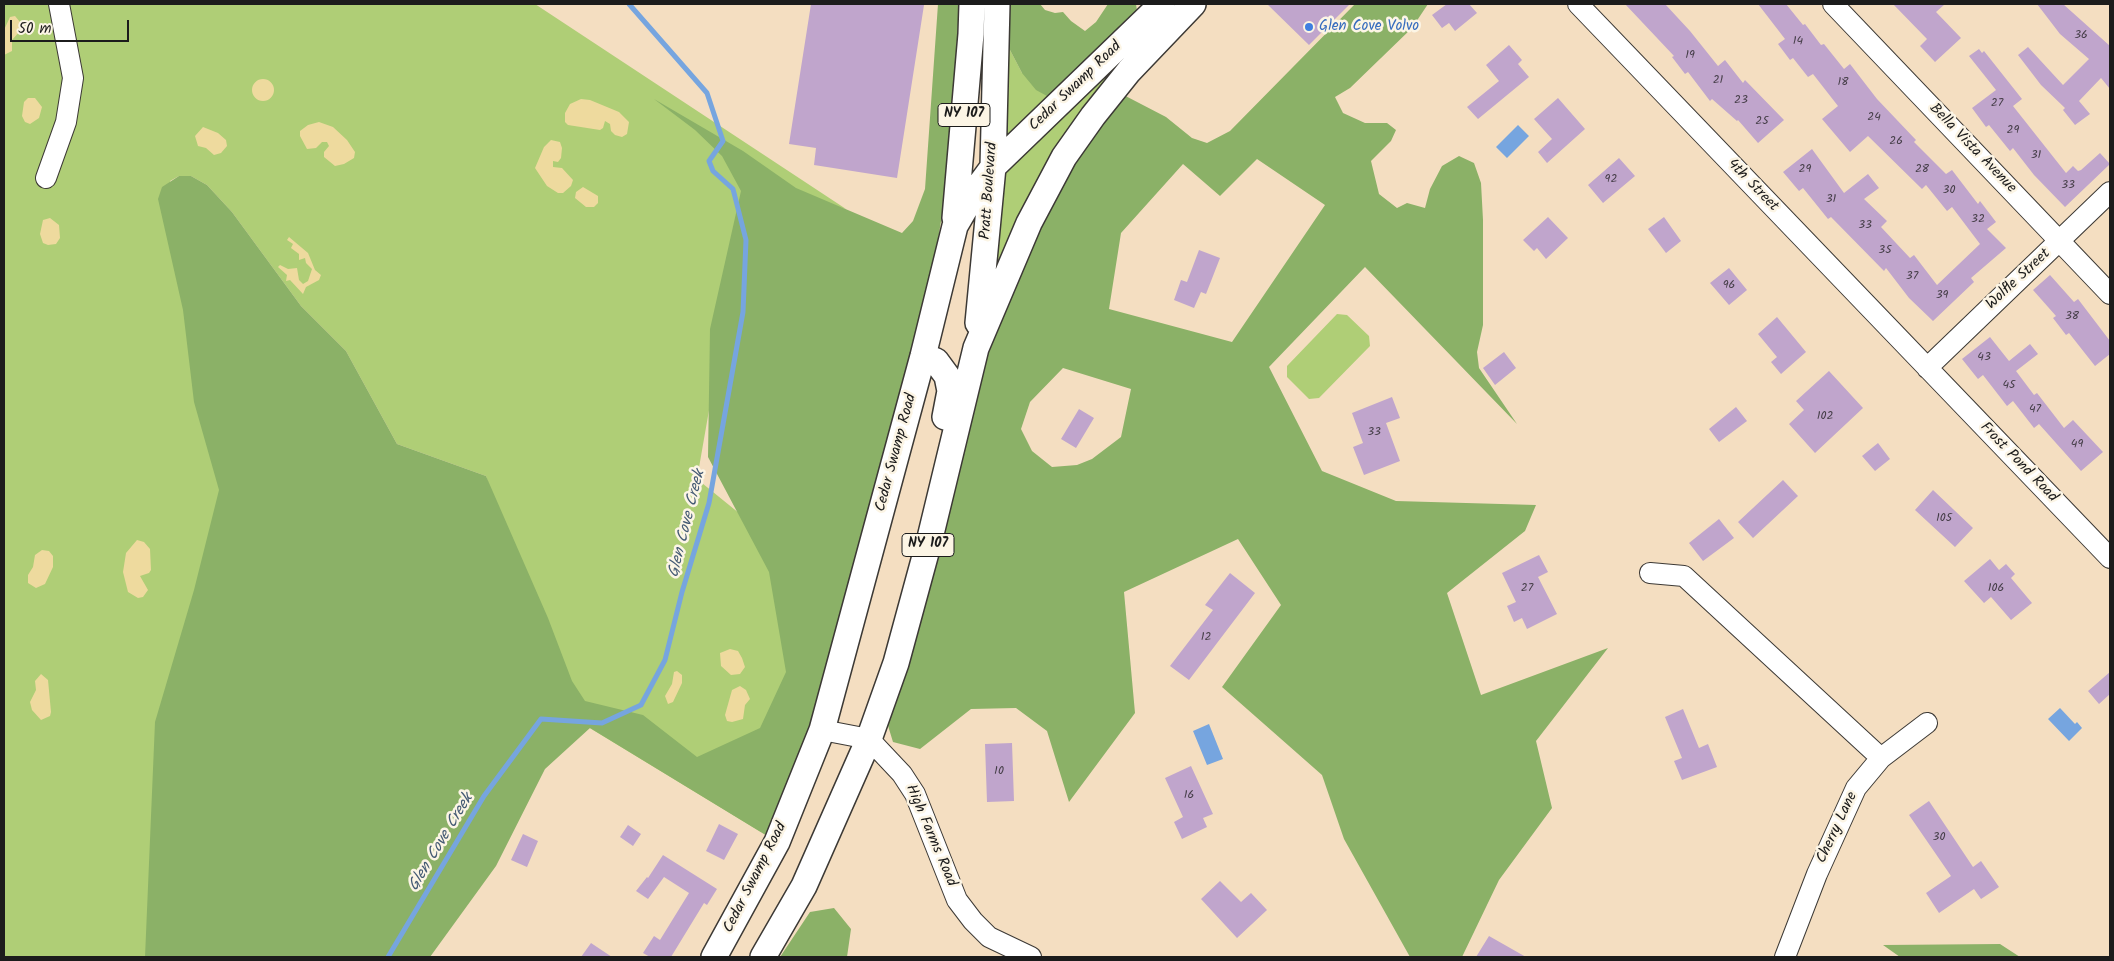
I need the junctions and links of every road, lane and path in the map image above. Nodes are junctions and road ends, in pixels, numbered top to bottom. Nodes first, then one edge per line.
1 (59, 4) edge
2 (972, 4) edge
3 (997, 4) edge
4 (1578, 4) edge
5 (1833, 4) edge
6 (1180, 6) edge
7 (993, 167) junction
8 (46, 178) dead end
9 (2110, 192) edge
10 (955, 226) junction
11 (2060, 242) junction
12 (2110, 294) edge
13 (976, 348) junction
14 (923, 356) junction
15 (1926, 368) junction
16 (2110, 558) edge
17 (924, 560) junction
18 (1650, 573) dead end
19 (1927, 723) dead end
20 (822, 730) junction
21 (869, 739) junction
22 (1881, 758) junction
23 (714, 957) edge
24 (763, 957) edge
25 (1031, 957) edge
26 (1785, 957) edge

1 - 8 street
2 - 10 main road, Pratt Boulevard / NY 107
3 - 7 main road, Pratt Boulevard / NY 107
4 - 15 street, 4th Street
5 - 11 street, Bella Vista Avenue
6 - 7 main road, Cedar Swamp Road
6 - 13 main road, Cedar Swamp Road
7 - 10 main road, Cedar Swamp Road
7 - 13 main road, Pratt Boulevard / NY 107
9 - 11 street, Wolfle Street
10 - 14 main road, Cedar Swamp Road / NY 107
11 - 12 street, Bella Vista Avenue
11 - 15 street, Wolfle Street
13 - 17 main road, Cedar Swamp Road / NY 107
14 - 17 main road
14 - 20 main road, Cedar Swamp Road / NY 107
15 - 16 street, Frost Pond Road
17 - 21 main road, Cedar Swamp Road / NY 107
18 - 22 street
19 - 22 street, Cherry Lane
20 - 21 street
20 - 23 main road, Cedar Swamp Road / NY 107
21 - 24 main road, Cedar Swamp Road / NY 107
21 - 25 street, High Farms Road
22 - 26 street, Cherry Lane

